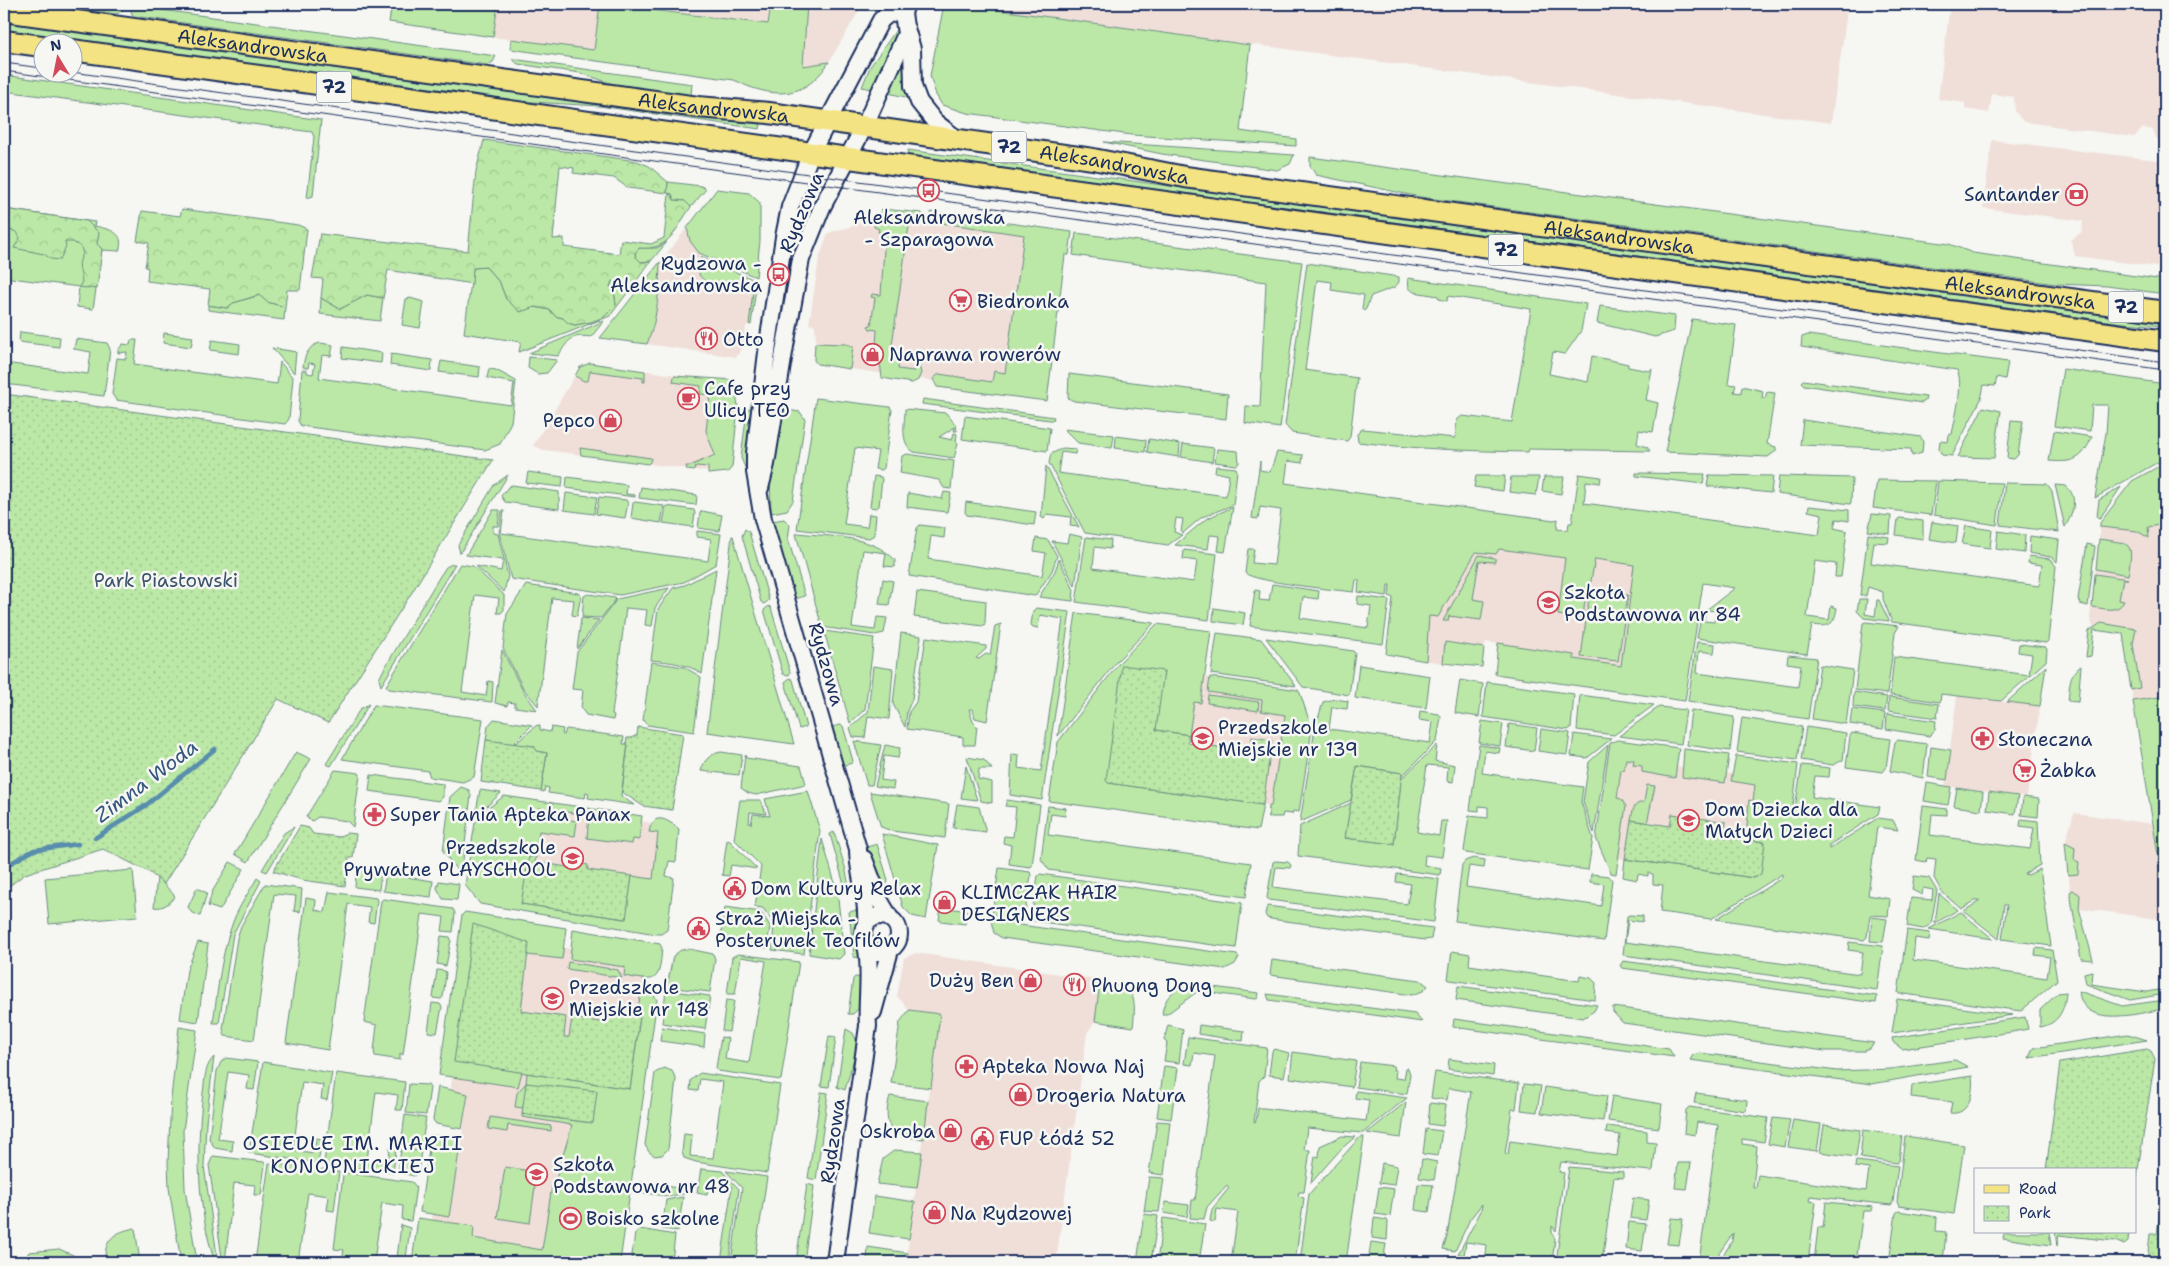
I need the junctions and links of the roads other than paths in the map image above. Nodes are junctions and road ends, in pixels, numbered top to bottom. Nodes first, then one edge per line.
1 (904, 7) edge
2 (4, 11) edge
3 (906, 28) junction
4 (4, 41) edge
5 (32, 45) edge
6 (82, 51) edge
7 (827, 121) junction
8 (864, 126) junction
9 (958, 140) junction
10 (811, 153) junction
11 (847, 158) junction
12 (2165, 312) edge
13 (2165, 341) edge
14 (759, 490) junction
15 (858, 849) junction
16 (890, 918) junction
17 (866, 922) junction
18 (866, 946) junction
19 (890, 950) junction
20 (868, 1026) junction
21 (836, 1262) edge

1 - 3 street
1 - 7 street, Rydzowa
2 - 7 main road, Aleksandrowska / 72
3 - 8 street, Rydzowa
3 - 9 street
4 - 5 main road
6 - 10 main road, Aleksandrowska / 72
7 - 8 main road, Aleksandrowska / 72
7 - 10 street, Rydzowa
8 - 9 main road, Aleksandrowska / 72
8 - 11 street, Rydzowa
9 - 12 main road, Aleksandrowska / 72
10 - 11 main road, Aleksandrowska / 72
10 - 14 street, Rydzowa
11 - 13 main road, Aleksandrowska / 72
11 - 14 street, Rydzowa
14 - 15 street, Rydzowa
15 - 16 street, Rydzowa
15 - 17 street, Rydzowa
16 - 17 street
16 - 19 street
17 - 18 street
18 - 19 street
18 - 20 street, Rydzowa
19 - 20 street, Rydzowa
20 - 21 street, Rydzowa

